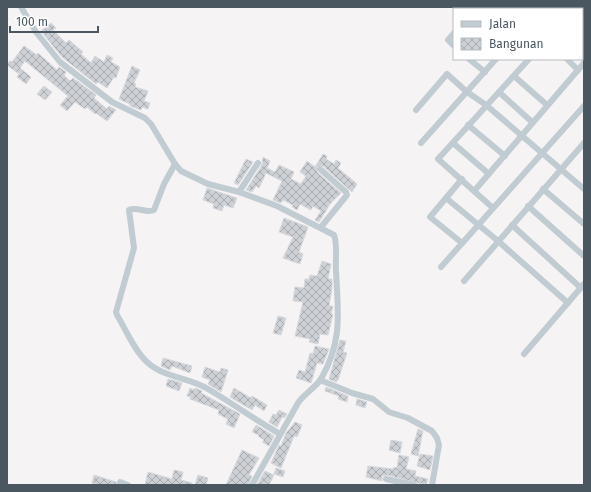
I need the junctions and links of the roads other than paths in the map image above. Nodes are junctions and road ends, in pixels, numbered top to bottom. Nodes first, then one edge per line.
1 (21, 7) edge
2 (453, 34) edge
3 (453, 45) edge
4 (470, 60) edge
5 (495, 60) edge
6 (528, 60) edge
7 (568, 60) edge
8 (584, 63) edge
9 (578, 70) junction
10 (485, 72) junction
11 (514, 76) junction
12 (467, 92) junction
13 (499, 92) junction
14 (486, 105) junction
15 (547, 105) junction
16 (584, 106) edge
17 (416, 110) dead end
18 (532, 122) junction
19 (468, 125) junction
20 (522, 136) junction
21 (421, 143) dead end
22 (453, 143) junction
23 (584, 144) edge
24 (579, 149) junction
25 (541, 152) junction
26 (584, 154) edge
27 (505, 156) junction
28 (258, 163) dead end
29 (176, 164) junction
30 (320, 168) dead end
31 (561, 168) junction
32 (489, 174) junction
33 (462, 179) junction
34 (543, 189) junction
35 (584, 189) edge
36 (475, 190) junction
37 (239, 192) junction
38 (446, 198) junction
39 (528, 206) junction
40 (493, 208) junction
41 (479, 224) junction
42 (584, 224) edge
43 (512, 225) junction
44 (321, 228) junction
45 (498, 241) junction
46 (462, 243) junction
47 (584, 256) edge
48 (441, 267) dead end
49 (464, 281) dead end
50 (582, 286) edge
51 (568, 303) junction
52 (524, 354) dead end
53 (320, 380) junction
54 (280, 434) junction
55 (386, 480) dead end
56 (120, 482) dead end
57 (128, 485) edge
58 (252, 485) edge
59 (414, 485) edge
60 (432, 485) edge

1 - 29 street
2 - 3 street
4 - 10 street
5 - 10 street
6 - 11 street
7 - 9 street
8 - 9 street
9 - 15 street
10 - 12 street
11 - 13 street
11 - 15 street
12 - 14 street
12 - 17 street
12 - 21 street
13 - 14 street
13 - 18 street
14 - 19 street
14 - 20 street
15 - 18 street
16 - 25 street
18 - 20 street
19 - 22 street
19 - 27 street
20 - 25 street
20 - 27 street
22 - 32 street
22 - 33 street
23 - 24 street
24 - 26 street
24 - 31 street
25 - 31 street
25 - 40 street
27 - 32 street
28 - 37 street
29 - 37 street
29 - 54 street
30 - 44 street
31 - 34 street
31 - 35 street
32 - 36 street
33 - 36 street
33 - 38 street
34 - 39 street
34 - 42 street
36 - 40 street
37 - 44 street
38 - 41 street
38 - 46 street
39 - 43 street
39 - 47 street
40 - 41 street
41 - 45 street
41 - 46 street
43 - 45 street
43 - 50 street
44 - 53 street
45 - 49 street
45 - 51 street
46 - 48 street
50 - 51 street
51 - 52 street
53 - 54 street
53 - 60 street
54 - 58 street
55 - 59 street
56 - 57 street

